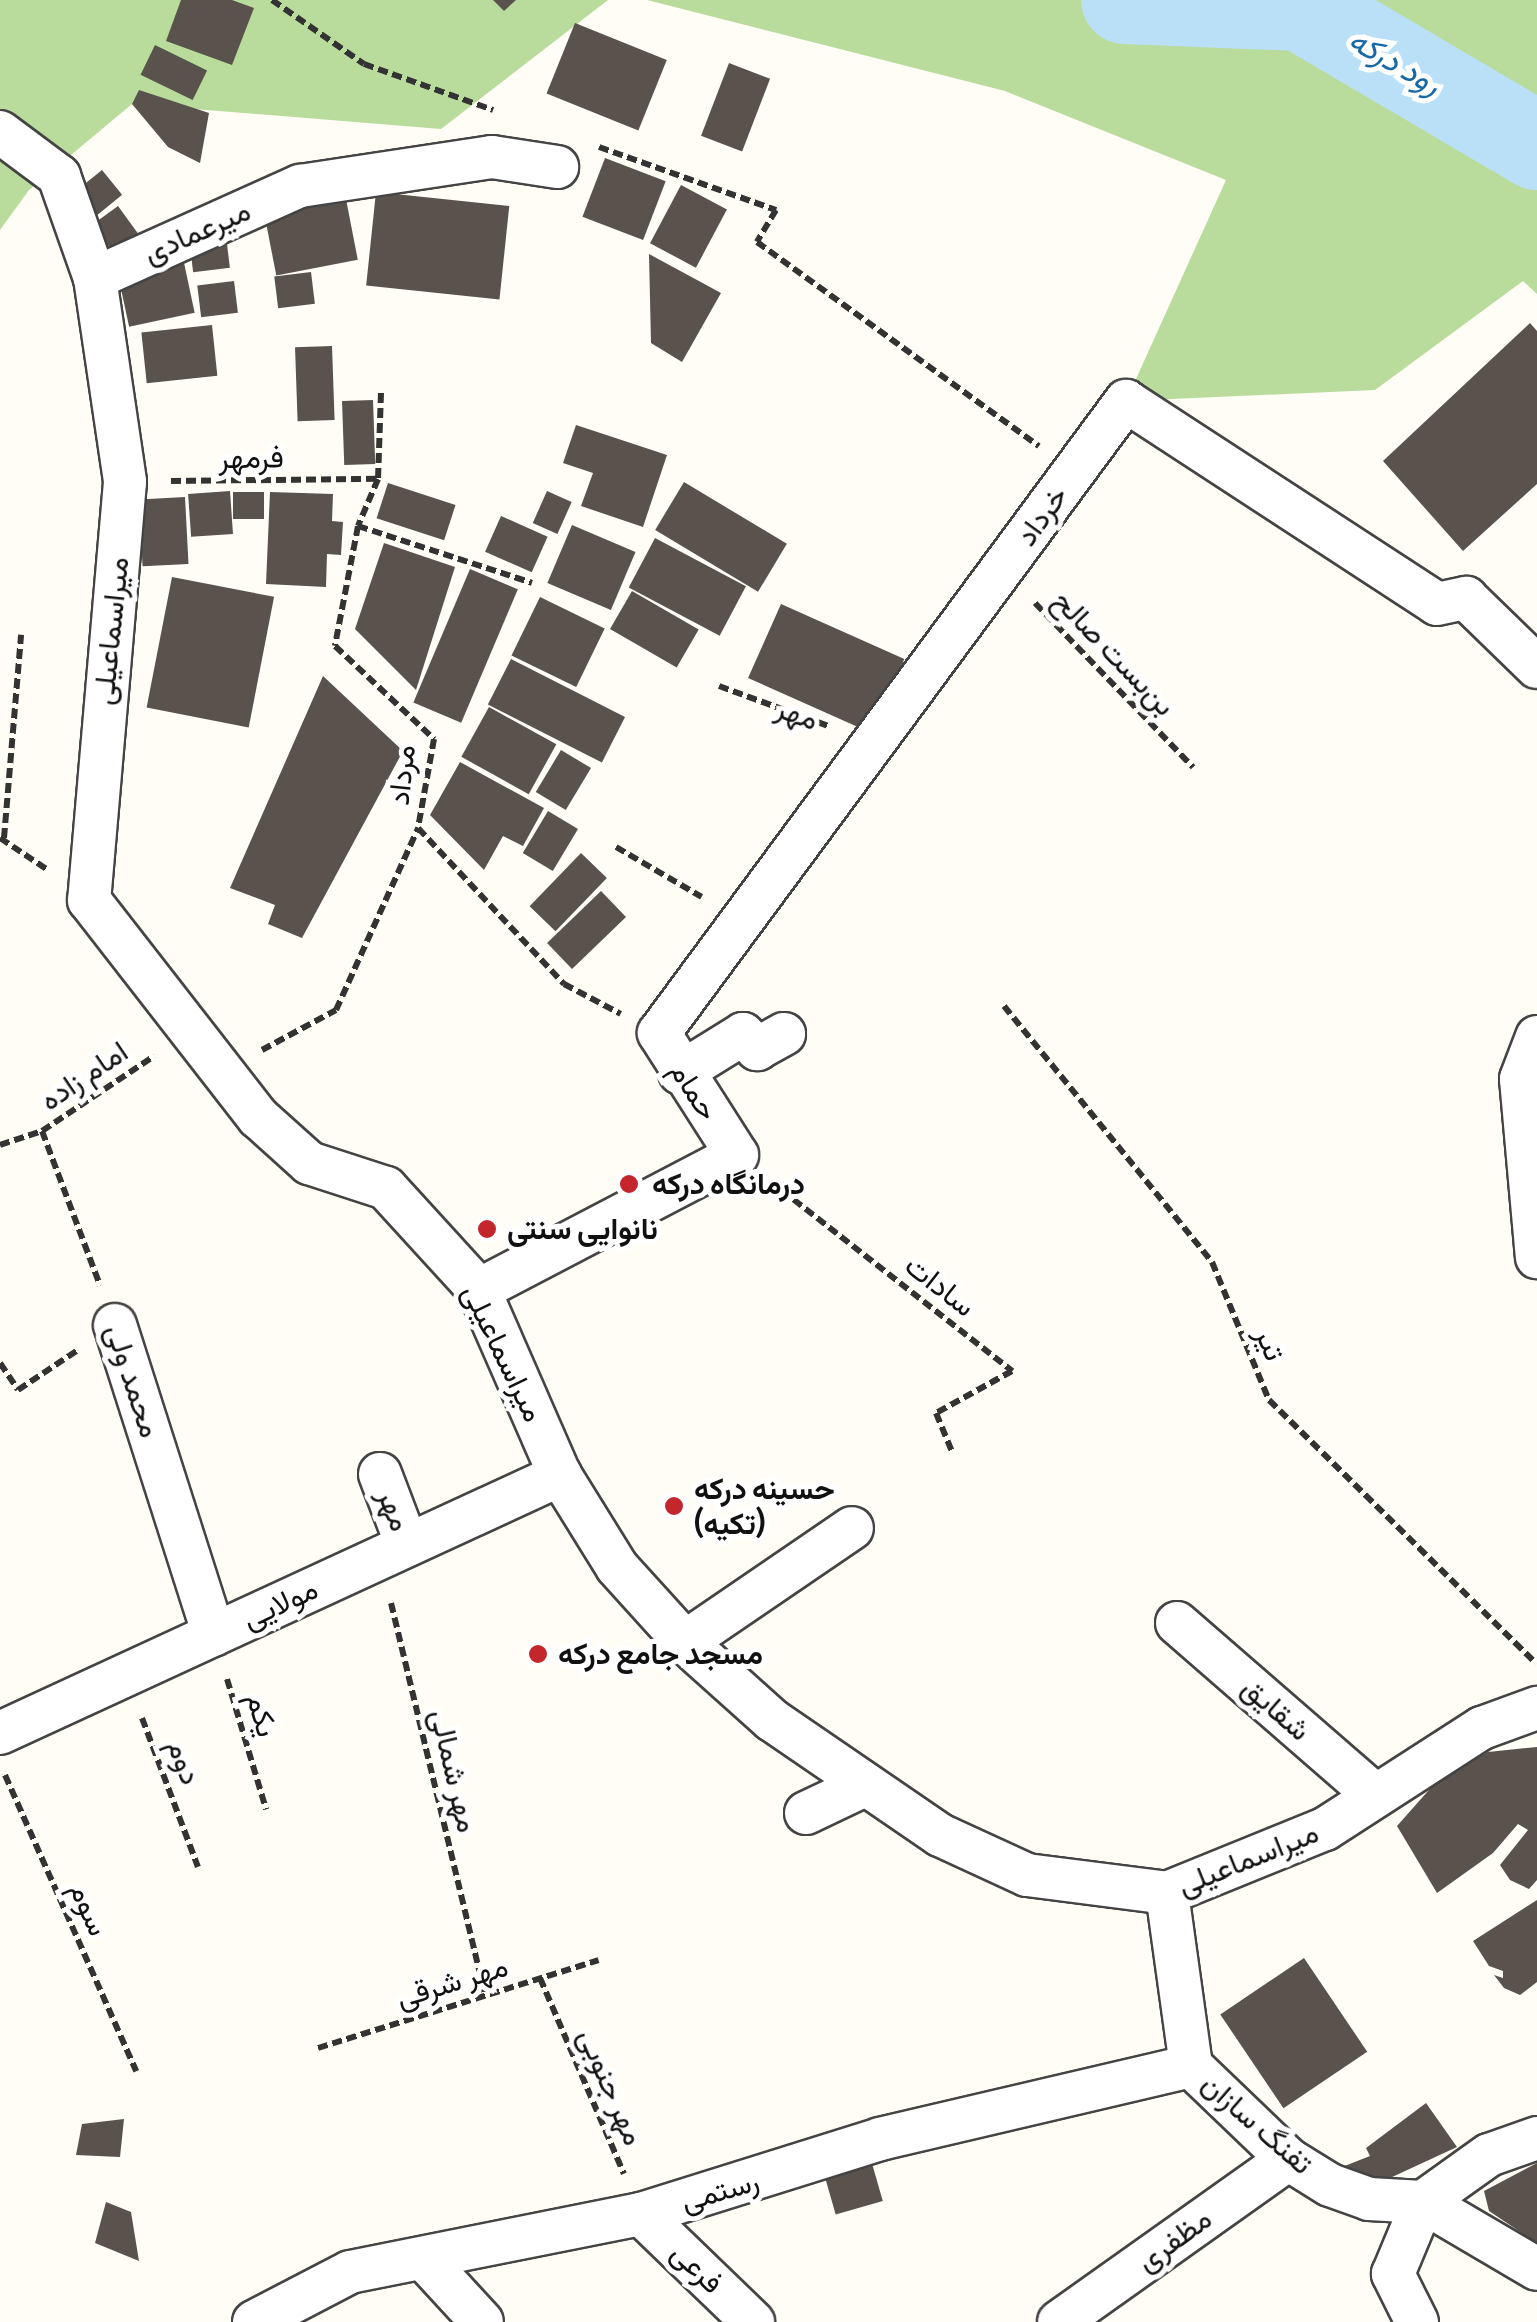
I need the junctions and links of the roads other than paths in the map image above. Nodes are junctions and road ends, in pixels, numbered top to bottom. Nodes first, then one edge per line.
1 (0, 132) edge
2 (570, 154) road end
3 (94, 278) junction
4 (1537, 667) edge
5 (659, 1033) joint
6 (784, 1034) dead end
7 (1537, 1037) edge
8 (680, 1074) junction
9 (1537, 1258) edge
10 (479, 1290) junction
11 (115, 1324) road end
12 (380, 1474) dead end
13 (560, 1475) junction
14 (852, 1528) dead end
15 (394, 1552) junction
16 (1177, 1623) dead end
17 (214, 1635) junction
18 (685, 1642) junction
19 (1537, 1708) edge
20 (0, 1733) edge
21 (865, 1785) junction
22 (1375, 1795) junction
23 (806, 1813) dead end
24 (1167, 1893) junction
25 (1191, 2066) junction
26 (1537, 2138) edge
27 (1288, 2158) junction
28 (1423, 2202) junction
29 (641, 2214) junction
30 (425, 2260) junction
31 (1537, 2269) edge
32 (254, 2322) edge
33 (482, 2322) edge
34 (752, 2322) edge
35 (1060, 2322) edge
36 (1418, 2322) edge

1 - 3 street, میراسماعیلی
2 - 3 street, میرعمادی
3 - 10 street, میراسماعیلی
4 - 5 street, خرداد
5 - 8 street, حمام
6 - 8 street
7 - 9 street
8 - 10 street, حمام
10 - 13 street, میراسماعیلی
11 - 17 street, محمد ولی
12 - 15 street, مهر
13 - 15 street, مولایی
13 - 18 street, میراسماعیلی
14 - 18 street
15 - 17 street, مولایی
16 - 22 street, شقایق
17 - 20 street, مولایی
18 - 21 street, میراسماعیلی
19 - 22 street, میراسماعیلی
21 - 23 street
21 - 24 street, میراسماعیلی
22 - 24 street, میراسماعیلی
24 - 25 street, تفنگ سازان
25 - 27 street, تفنگ سازان
25 - 29 street, رستمی
26 - 28 street
27 - 28 street, تفنگ سازان
27 - 35 street, مظفری
28 - 31 street, تفنگ سازان
28 - 36 street
29 - 30 street, رستمی
29 - 34 street, فرعی
30 - 32 street, رستمی
30 - 33 street

